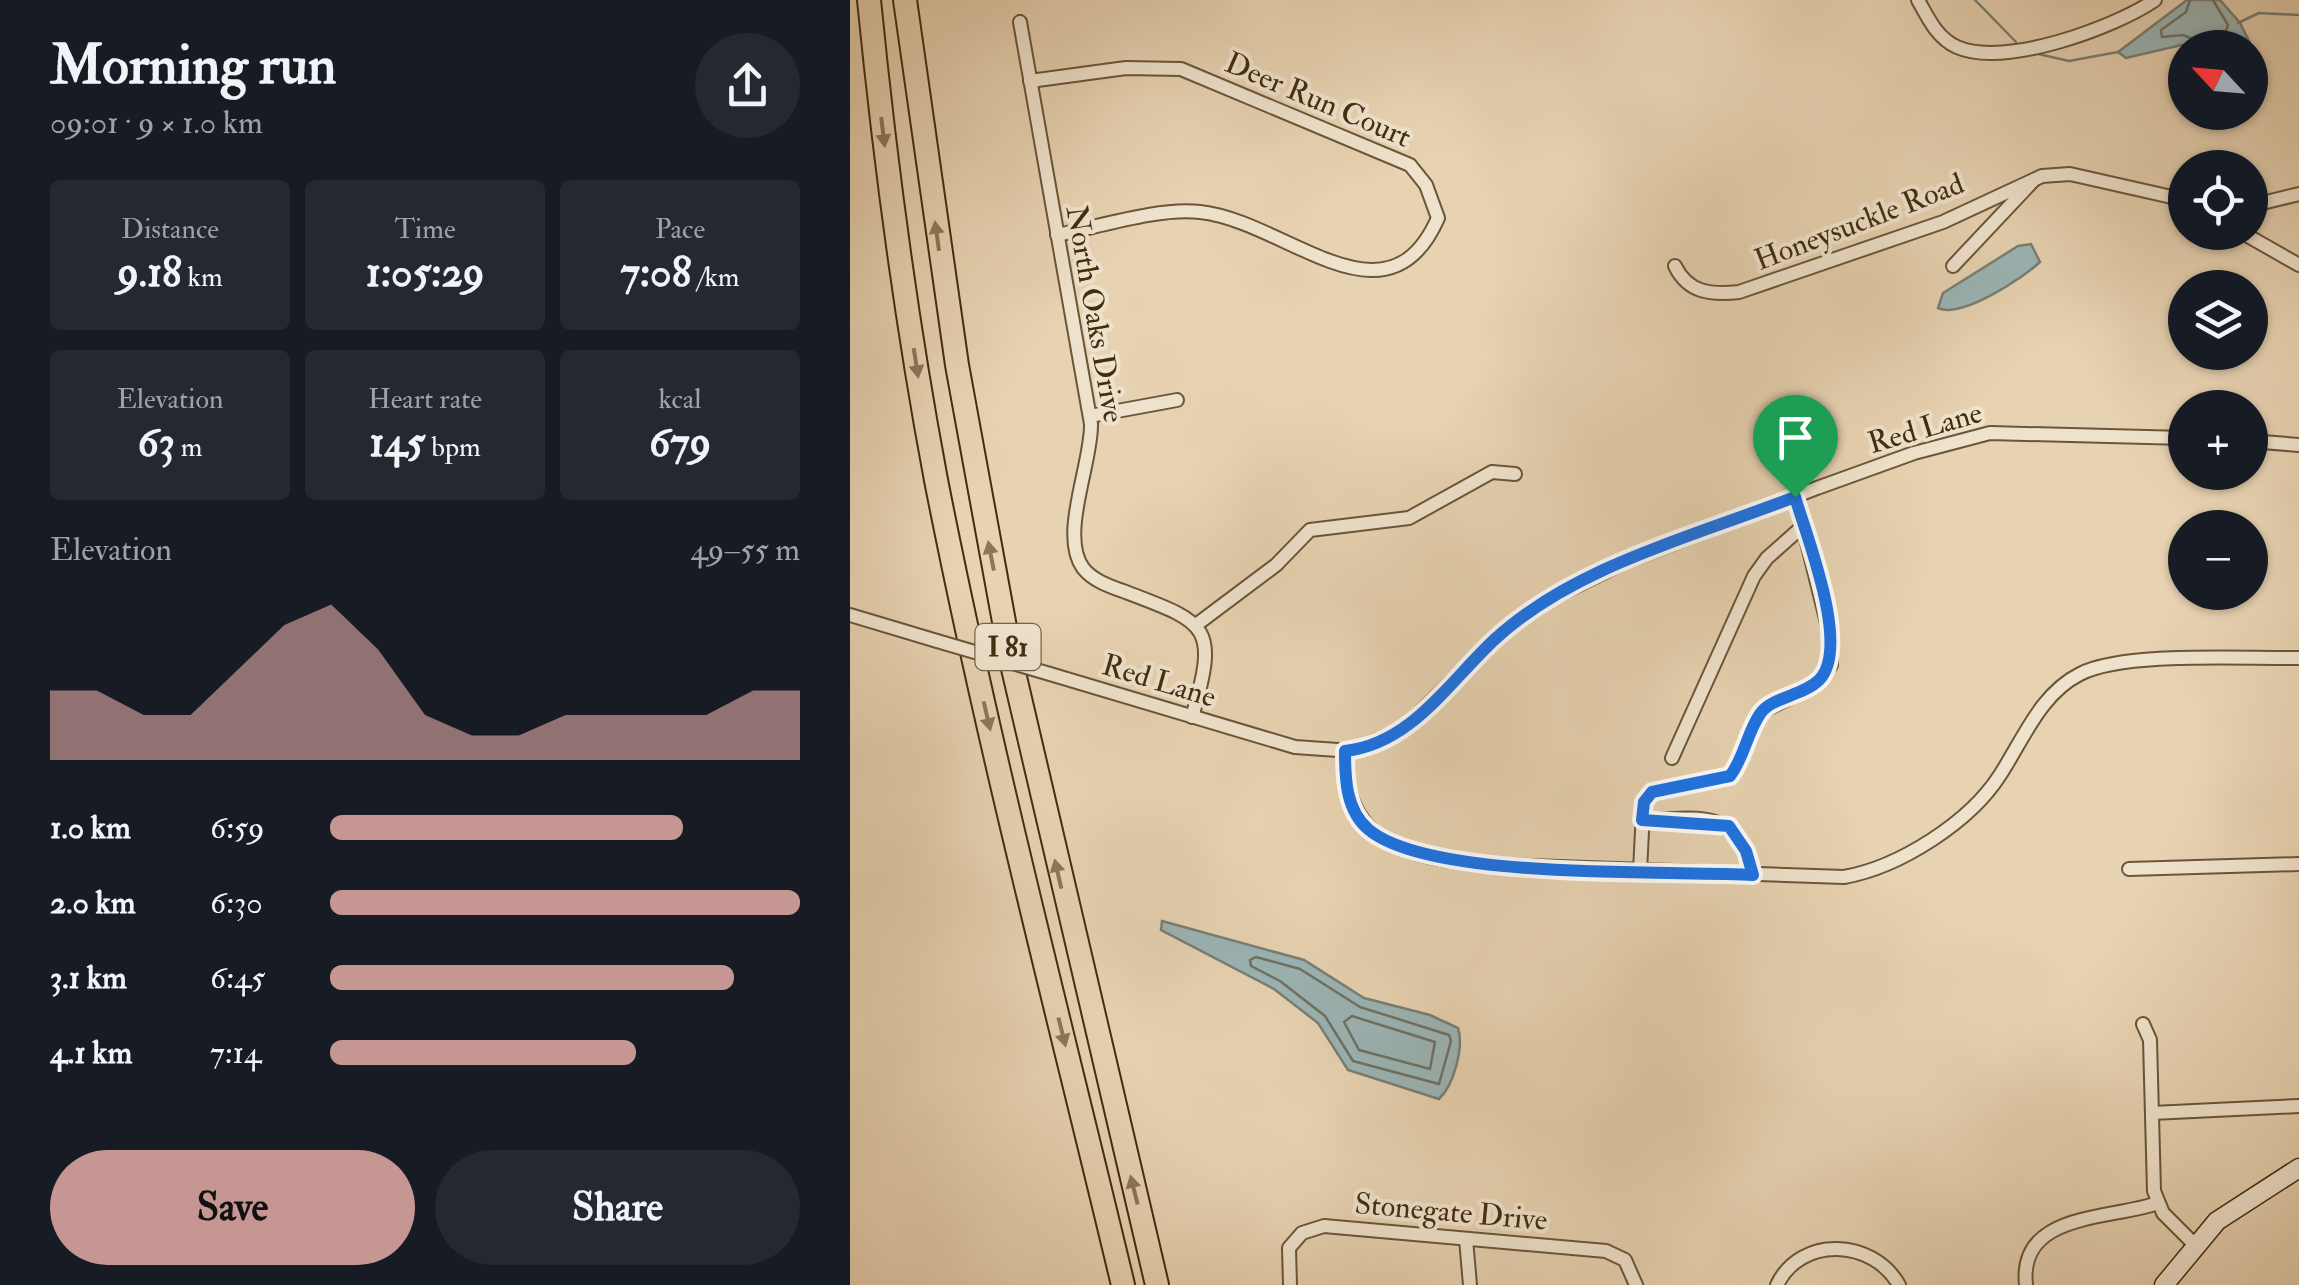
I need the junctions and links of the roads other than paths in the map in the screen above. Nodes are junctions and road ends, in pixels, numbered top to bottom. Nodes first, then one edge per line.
1 (869, 0) edge
2 (905, 0) edge
3 (1918, 0) edge
4 (2155, 0) edge
5 (1020, 22) dead end
6 (1030, 82) junction
7 (2034, 179) junction
8 (2299, 194) edge
9 (2168, 196) edge
10 (2268, 202) edge
11 (1056, 235) junction
12 (2268, 247) edge
13 (2299, 264) edge
14 (1676, 266) dead end
15 (1953, 266) dead end
16 (1178, 400) dead end
17 (1090, 416) junction
18 (2168, 438) edge
19 (2268, 442) edge
20 (2299, 445) edge
21 (1515, 474) dead end
22 (1795, 497) junction
23 (1803, 526) junction
24 (850, 616) edge
25 (1196, 625) junction
26 (2299, 658) edge
27 (1192, 717) junction
28 (1345, 751) junction
29 (1672, 758) dead end
30 (1642, 820) junction
31 (2299, 864) edge
32 (2129, 869) dead end
33 (1640, 871) junction
34 (1753, 875) junction
35 (2143, 1024) dead end
36 (2299, 1106) edge
37 (2152, 1113) junction
38 (2299, 1168) edge
39 (2158, 1203) junction
40 (1466, 1239) junction
41 (2194, 1244) junction
42 (1122, 1285) edge
43 (1157, 1285) edge
44 (1290, 1285) edge
45 (1470, 1285) edge
46 (1636, 1285) edge
47 (1776, 1285) edge
48 (1898, 1285) edge
49 (2026, 1285) edge
50 (2164, 1285) edge

1 -> 42 highway, I 81
43 -> 2 highway, I 81
3 - 4 street
5 - 6 street, North Oaks Drive
6 - 11 street, North Oaks Drive
6 - 11 street, Deer Run Court
7 - 9 street, Honeysuckle Road
7 - 14 street, Honeysuckle Road
7 - 15 street
8 - 10 street
11 - 17 street, North Oaks Drive
12 - 13 street
16 - 17 street
17 - 25 street, North Oaks Drive
18 - 22 street, Red Lane
19 - 20 street
21 - 25 street
22 - 23 street
22 - 28 street, Red Lane
23 - 29 street
23 - 30 street
24 - 27 street, Red Lane, bridge
25 - 27 street
26 - 34 street
27 - 28 street, Red Lane
28 - 33 street
30 - 33 street
30 - 34 street
31 - 32 street
33 - 34 street
35 - 37 street
36 - 37 street
37 - 39 street
38 - 41 street
39 - 41 street
39 - 49 street
40 - 44 street, Stonegate Drive
40 - 45 street
40 - 46 street, Stonegate Drive
41 - 50 street
47 - 48 street

